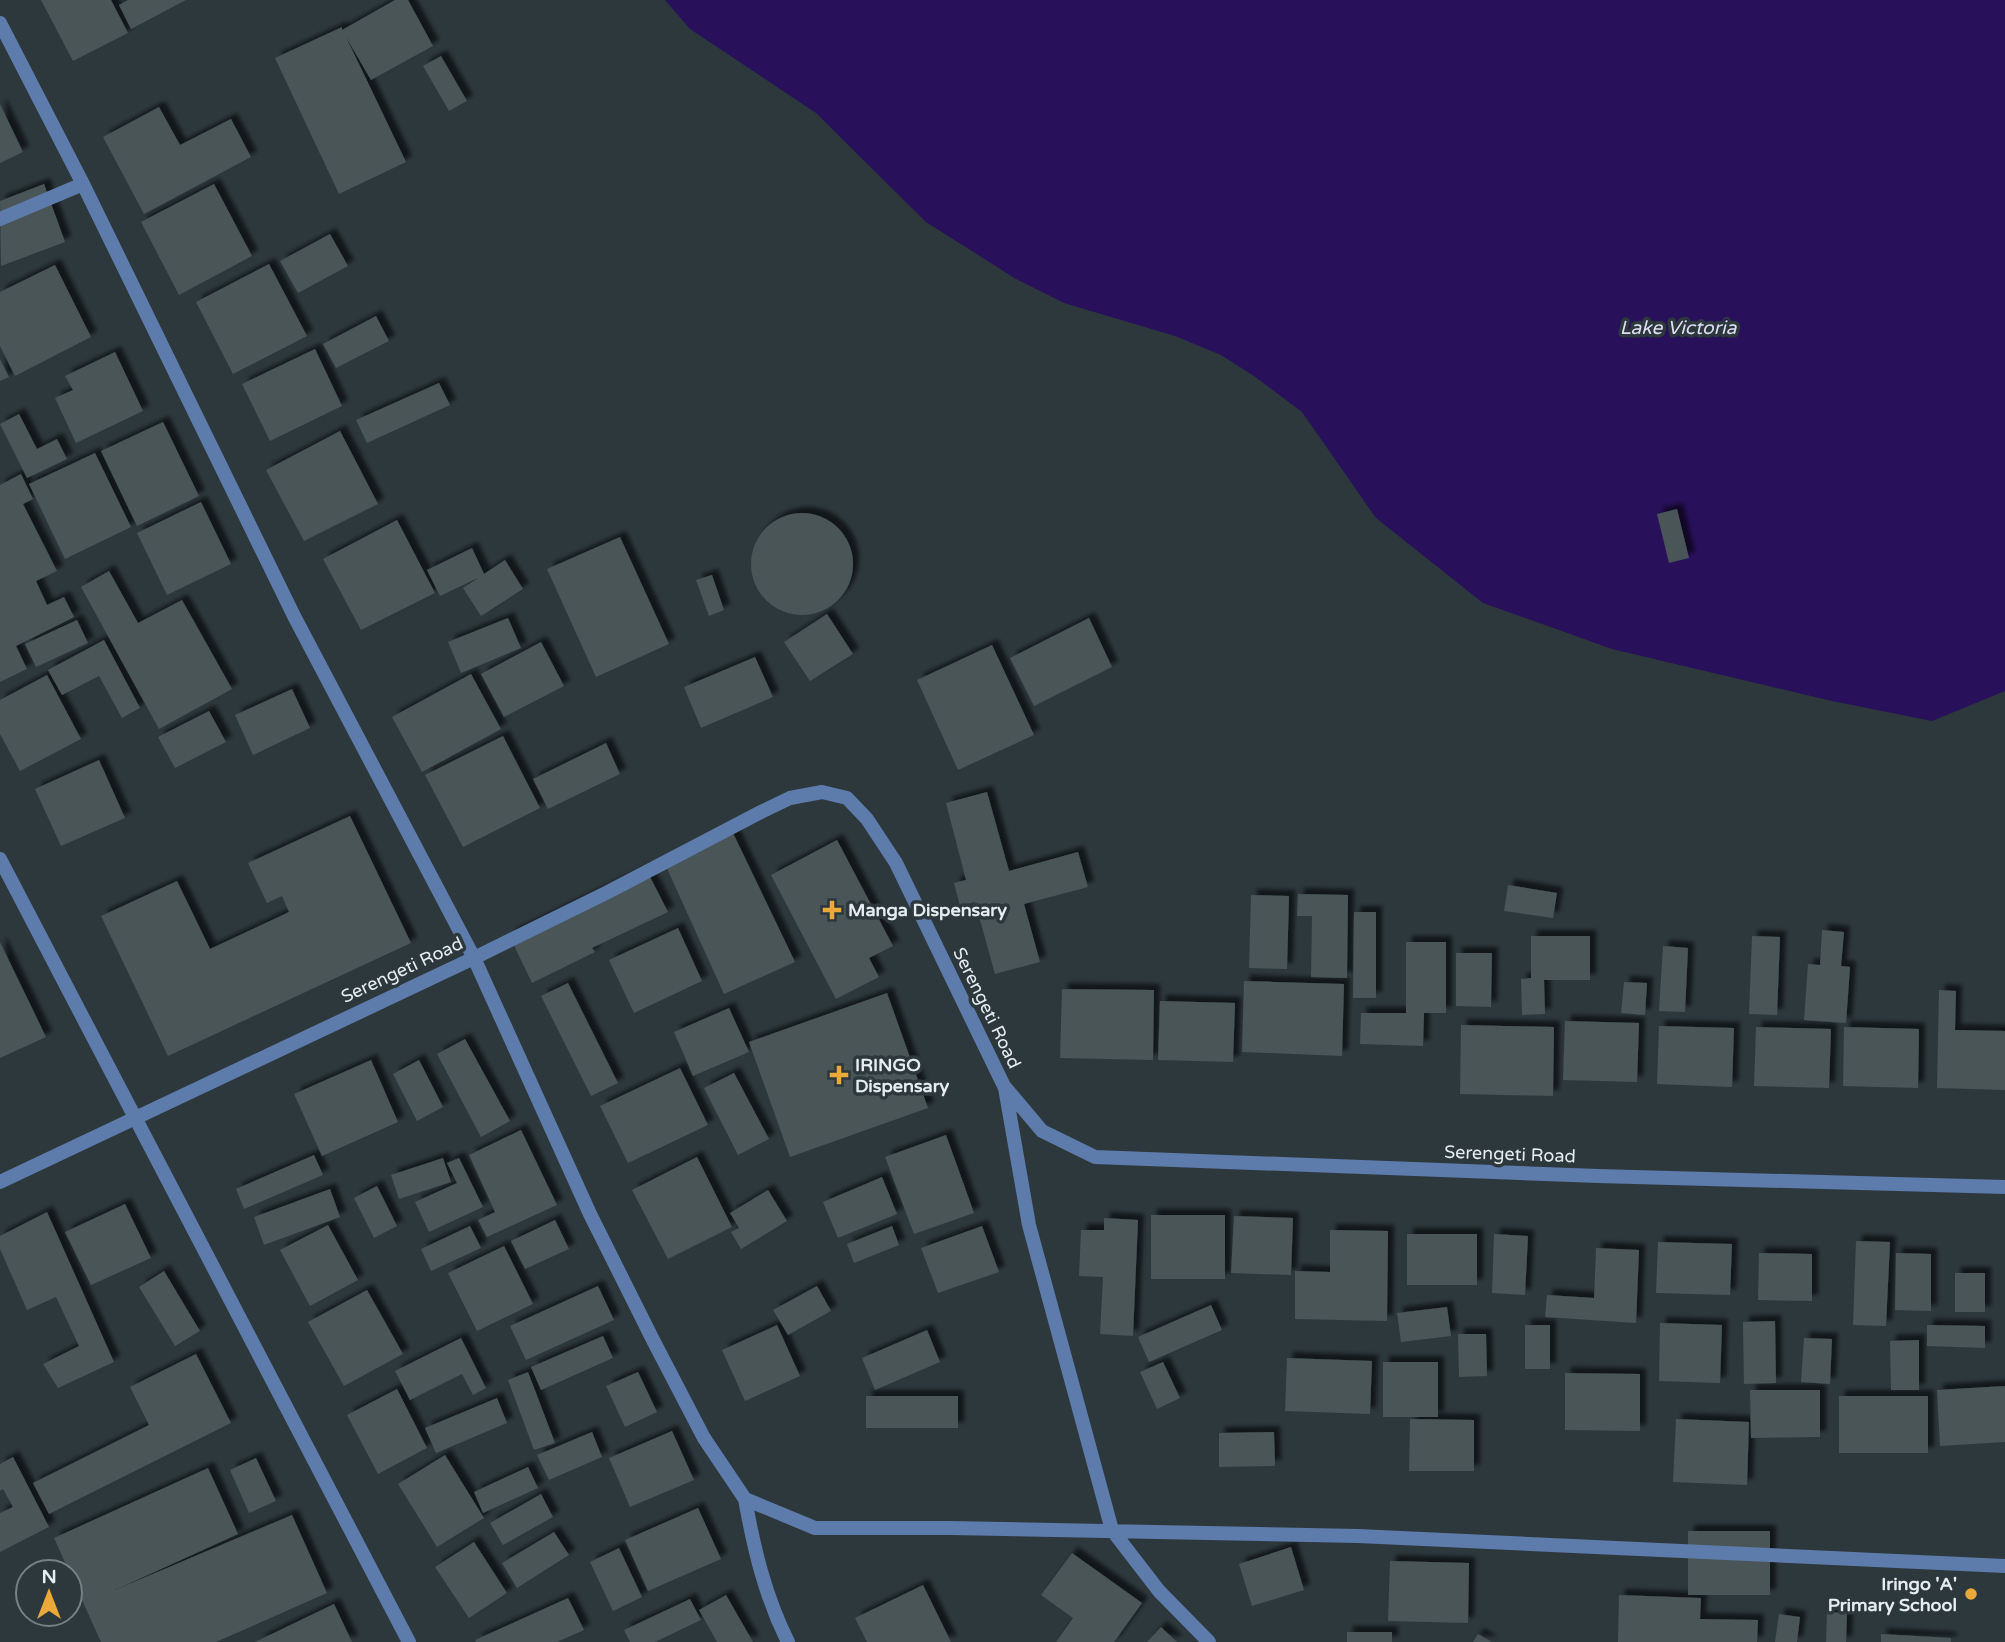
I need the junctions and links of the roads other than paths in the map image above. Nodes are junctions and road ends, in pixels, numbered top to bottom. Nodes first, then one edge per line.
1 (0, 23) edge
2 (83, 184) junction
3 (0, 219) edge
4 (0, 859) edge
5 (474, 958) junction
6 (1004, 1086) junction
7 (137, 1118) junction
8 (0, 1182) edge
9 (2005, 1187) edge
10 (744, 1499) junction
11 (1112, 1530) junction
12 (2005, 1566) edge
13 (409, 1642) edge
14 (788, 1642) edge
15 (1209, 1642) edge

1 - 2 street
2 - 3 street
2 - 5 street
4 - 7 street
5 - 6 street, Serengeti Road
5 - 7 street, Serengeti Road
5 - 10 street
6 - 9 street, Serengeti Road
6 - 11 street
7 - 8 street, Serengeti Road
7 - 13 street
10 - 11 street
10 - 14 street
11 - 12 street
11 - 15 street

